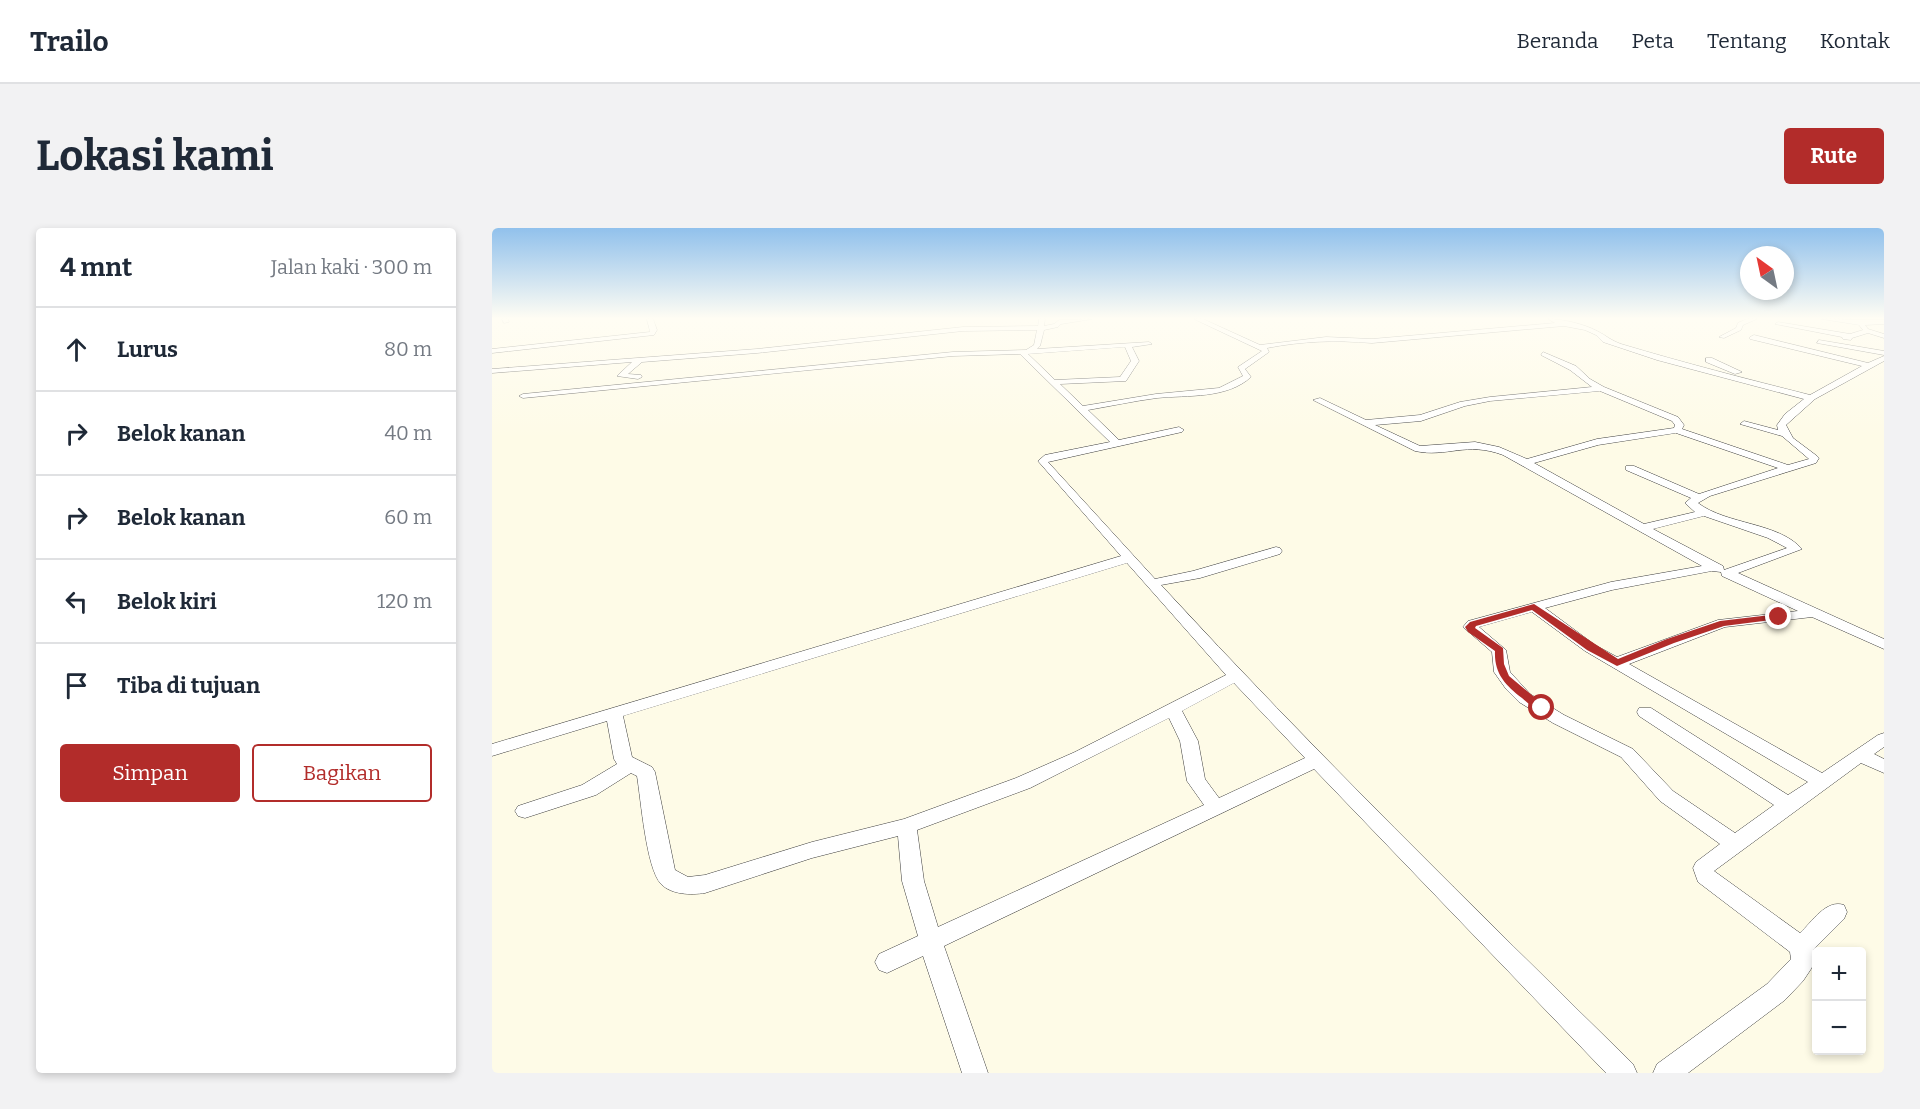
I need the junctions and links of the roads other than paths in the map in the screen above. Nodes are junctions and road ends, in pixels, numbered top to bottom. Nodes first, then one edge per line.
1 (654, 358) edge
2 (908, 358) edge
3 (1028, 358) edge
4 (1134, 358) edge
5 (1257, 358) edge
6 (1552, 358) edge
7 (1662, 358) edge
8 (1840, 358) edge
9 (1883, 358) edge
10 (639, 360) junction
11 (1683, 365) junction
12 (1868, 365) junction
13 (492, 371) edge
14 (638, 377) dead end
15 (1124, 379) junction
16 (1054, 382) junction
17 (1601, 389) junction
18 (1780, 389) junction
19 (523, 396) dead end
20 (1811, 398) junction
21 (1317, 400) dead end
22 (1128, 401) junction
23 (1082, 409) junction
24 (1362, 423) junction
25 (1744, 424) dead end
26 (1179, 430) dead end
27 (1677, 430) junction
28 (1783, 434) junction
29 (1118, 443) junction
30 (1528, 462) junction
31 (1630, 468) dead end
32 (1791, 469) junction
33 (1697, 497) junction
34 (1707, 512) junction
35 (1643, 528) junction
36 (1276, 551) dead end
37 (1129, 558) junction
38 (1720, 570) junction
39 (1153, 583) junction
40 (1534, 607) junction
41 (1814, 613) junction
42 (1884, 645) edge
43 (1617, 663) junction
44 (1236, 676) junction
45 (1173, 710) junction
46 (614, 712) junction
47 (1645, 712) dead end
48 (1884, 739) edge
49 (492, 750) edge
50 (1862, 756) junction
51 (1317, 760) junction
52 (630, 765) junction
53 (1884, 767) edge
54 (1823, 782) junction
55 (1788, 805) junction
56 (1216, 807) junction
57 (525, 811) dead end
58 (907, 826) junction
59 (1734, 843) junction
60 (1836, 912) dead end
61 (930, 941) junction
62 (1801, 947) junction
63 (887, 962) dead end
64 (975, 1073) edge
65 (1624, 1073) edge
66 (1666, 1073) edge

1 - 10 street
2 - 19 street
3 - 16 street
4 - 15 street
5 - 22 street
6 - 17 street
7 - 11 street
8 - 12 street
9 - 12 street
10 - 13 street
10 - 14 street
11 - 18 street
11 - 18 street
12 - 20 street
15 - 16 street
15 - 22 street
16 - 23 street
17 - 24 street
17 - 27 street
18 - 20 street
20 - 28 street
21 - 24 street
22 - 23 street
23 - 29 street
24 - 30 street
25 - 28 street
26 - 29 street
27 - 30 street
27 - 32 street
28 - 32 street
29 - 37 street
30 - 35 street
31 - 33 street
32 - 33 street
33 - 34 street
34 - 35 street
34 - 38 street
35 - 38 street
36 - 39 street
37 - 39 street
37 - 46 street
38 - 40 street
38 - 41 street
39 - 44 street
40 - 43 street
40 - 59 street
41 - 42 street
41 - 43 street
43 - 54 street
44 - 45 street
44 - 51 street
45 - 56 street
45 - 58 street
46 - 49 street
46 - 52 street
47 - 55 street
48 - 50 street
50 - 53 street
50 - 54 street
51 - 56 street
51 - 65 street
52 - 57 street
52 - 58 street
54 - 55 street
55 - 59 street
56 - 61 street
58 - 61 street
59 - 62 street
60 - 62 street
61 - 63 street
61 - 64 street
62 - 66 street

